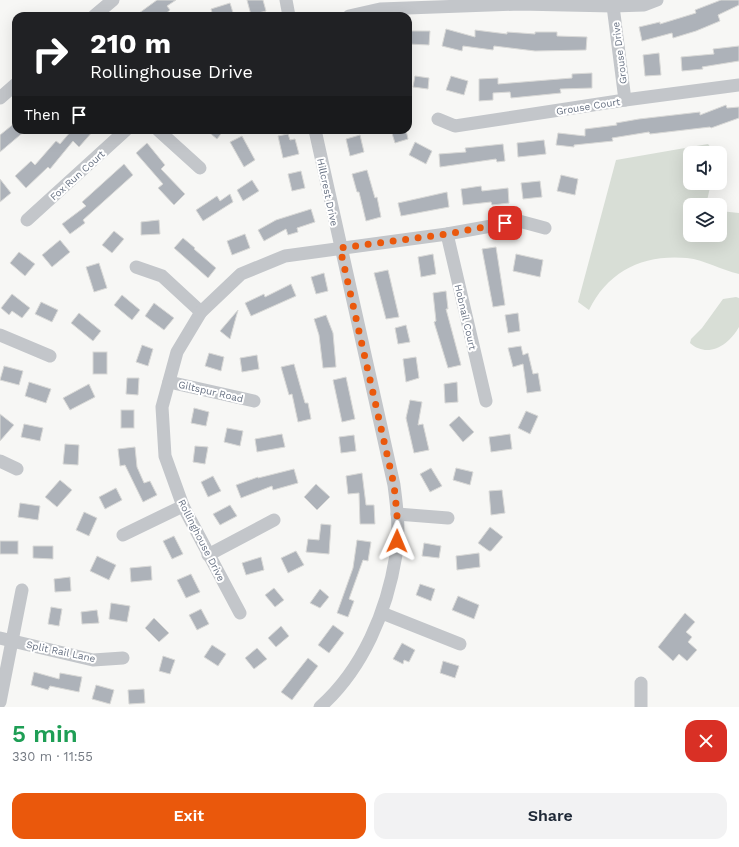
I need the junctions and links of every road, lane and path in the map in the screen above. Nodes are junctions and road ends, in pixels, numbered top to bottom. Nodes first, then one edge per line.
1 (113, 0) edge
2 (286, 0) edge
3 (657, 0) edge
4 (520, 2) edge
5 (613, 6) junction
6 (99, 12) edge
7 (288, 12) edge
8 (367, 12) edge
9 (739, 85) edge
10 (12, 88) edge
11 (0, 98) edge
12 (625, 100) junction
13 (438, 120) dead end
14 (122, 134) edge
15 (162, 134) edge
16 (316, 134) edge
17 (200, 168) dead end
18 (27, 220) dead end
19 (545, 228) dead end
20 (447, 234) junction
21 (340, 248) junction
22 (136, 267) dead end
23 (201, 312) junction
24 (0, 335) edge
25 (50, 356) dead end
26 (169, 382) junction
27 (486, 400) dead end
28 (254, 401) dead end
29 (0, 461) edge
30 (17, 469) dead end
31 (183, 506) junction
32 (397, 514) junction
33 (448, 518) dead end
34 (274, 520) dead end
35 (123, 535) dead end
36 (208, 555) junction
37 (22, 590) dead end
38 (240, 613) dead end
39 (382, 613) junction
40 (6, 639) edge
41 (460, 644) dead end
42 (123, 658) dead end
43 (641, 683) dead end
44 (0, 702) edge
45 (320, 707) edge
46 (640, 707) edge

1 - 6 street
2 - 7 street
3 - 5 street
4 - 5 street
4 - 8 street
5 - 12 street, Grouse Drive
9 - 12 street, Grouse Court
10 - 11 street
12 - 13 street, Grouse Court
14 - 18 street, Fox Run Court
15 - 17 street
16 - 21 street, Hillcrest Drive
19 - 20 street, Rollinghouse Drive
20 - 21 street, Rollinghouse Drive
20 - 27 street, Hobnail Court
21 - 23 street, Rollinghouse Drive
21 - 32 street, Hillcrest Drive
22 - 23 street
23 - 26 street, Rollinghouse Drive
24 - 25 street
26 - 28 street, Giltspur Road
26 - 31 street, Rollinghouse Drive
29 - 30 street
31 - 35 street
31 - 36 street, Rollinghouse Drive
32 - 33 street
32 - 39 street, Hillcrest Drive
34 - 36 street
36 - 38 street, Rollinghouse Drive
37 - 40 street
39 - 41 street
39 - 45 street, Hillcrest Drive
40 - 42 street, Split Rail Lane
40 - 44 street
43 - 46 street

